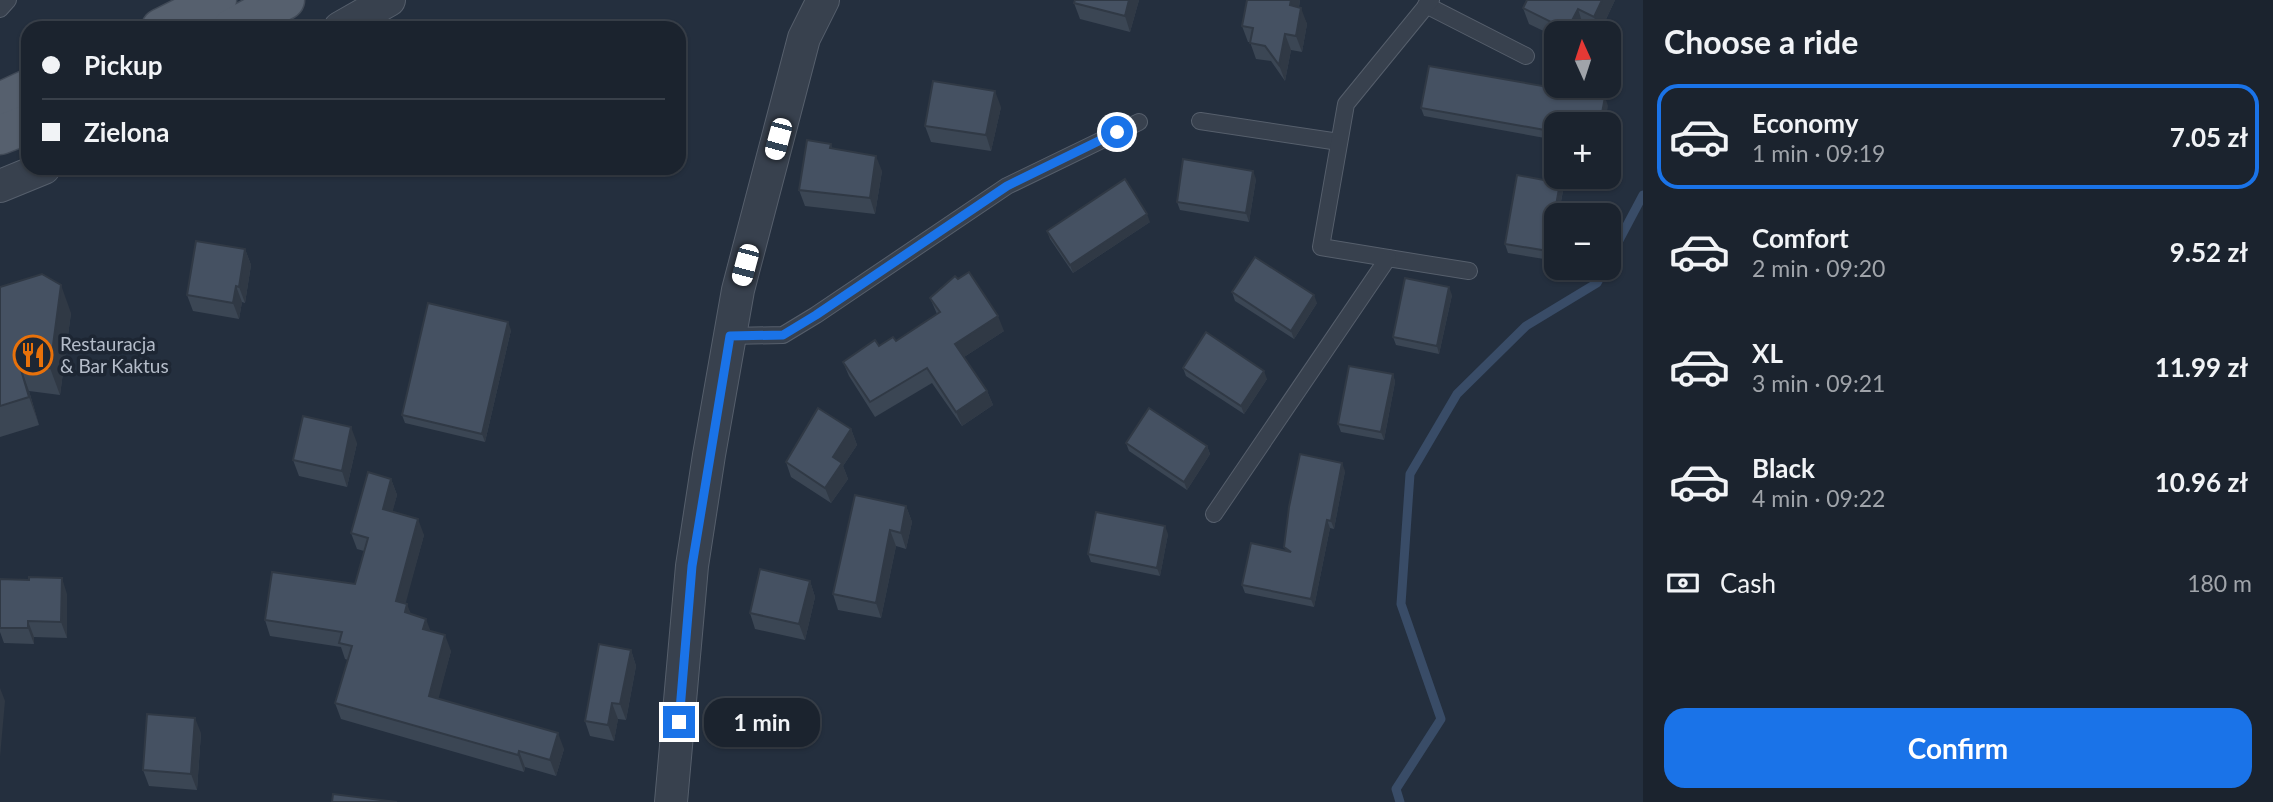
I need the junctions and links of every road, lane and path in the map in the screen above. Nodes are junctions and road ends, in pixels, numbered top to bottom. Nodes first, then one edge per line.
1 (8, 0) edge
2 (217, 0) edge
3 (285, 0) edge
4 (389, 0) edge
5 (823, 0) edge
6 (1429, 3) edge
7 (0, 9) edge
8 (175, 21) edge
9 (245, 21) edge
10 (352, 21) edge
11 (1526, 56) dead end
12 (21, 92) edge
13 (0, 102) edge
14 (1139, 121) dead end
15 (1200, 121) dead end
16 (21, 127) edge
17 (0, 135) edge
18 (1339, 142) junction
19 (27, 175) edge
20 (0, 186) edge
21 (1388, 258) junction
22 (1469, 271) dead end
23 (730, 336) junction
24 (1214, 514) dead end
25 (671, 802) edge

1 - 7 lane
2 - 8 main road
3 - 9 main road
4 - 10 street
5 - 23 street
6 - 11 lane
6 - 18 lane
12 - 13 main road
14 - 23 lane
15 - 18 lane
16 - 17 main road
18 - 21 lane
19 - 20 street
21 - 22 lane
21 - 24 lane
23 - 25 street

